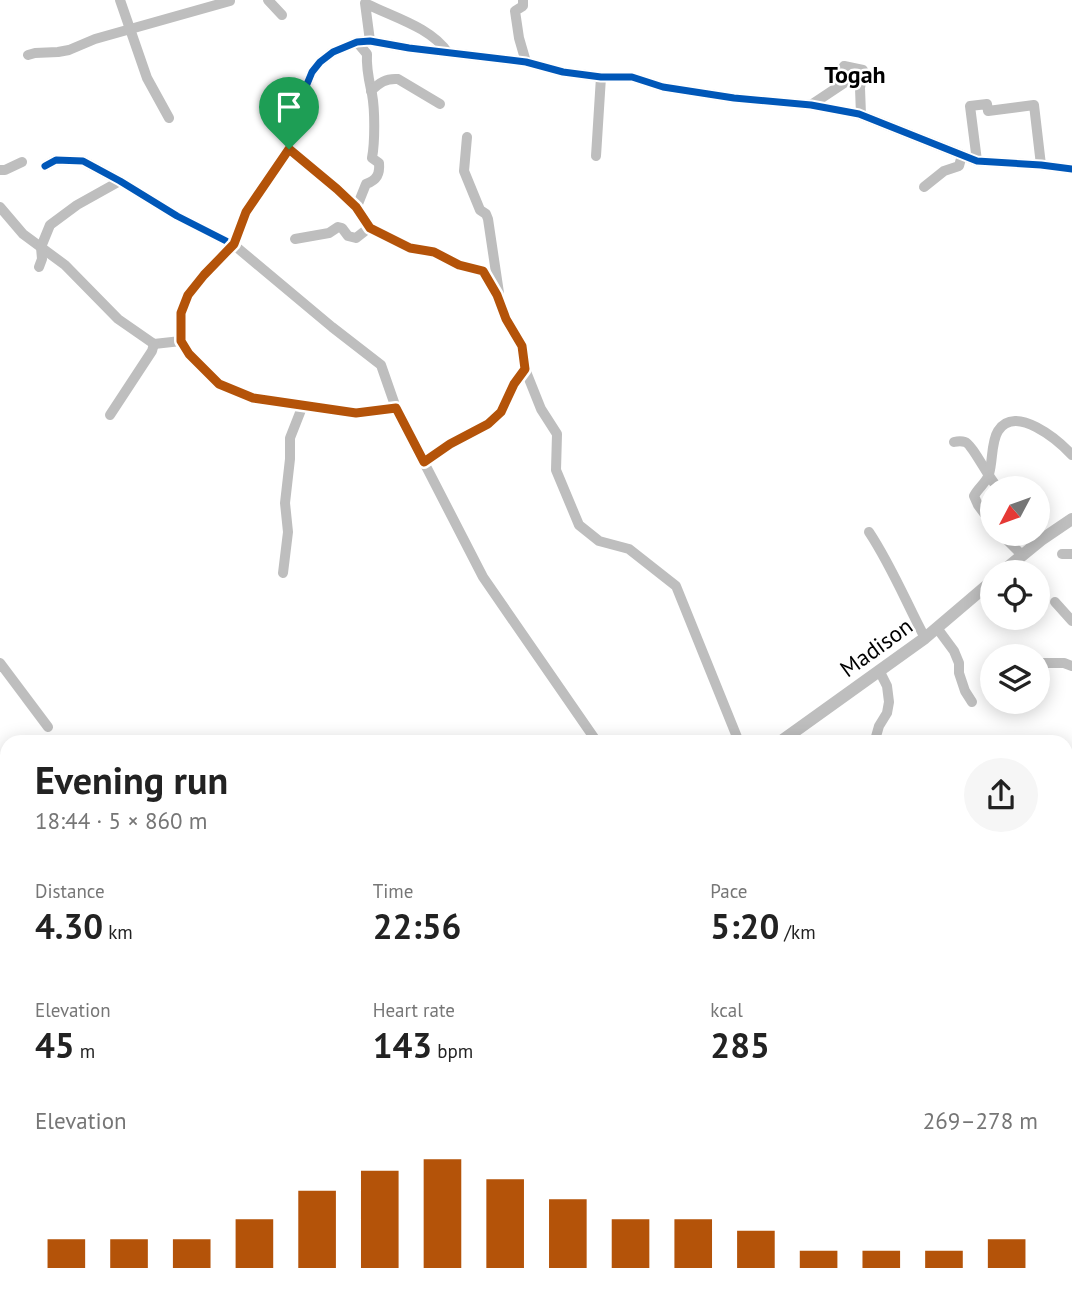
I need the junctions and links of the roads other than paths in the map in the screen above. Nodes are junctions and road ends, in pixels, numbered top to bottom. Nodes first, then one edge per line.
1 (120, 0) edge
2 (268, 0) edge
3 (523, 0) edge
4 (230, 1) edge
5 (365, 2) edge
6 (282, 15) dead end
7 (130, 30) junction
8 (370, 41) junction
9 (357, 42) junction
10 (448, 53) junction
11 (28, 55) dead end
12 (526, 61) junction
13 (601, 77) junction
14 (371, 91) junction
15 (440, 104) dead end
16 (811, 105) junction
17 (861, 115) junction
18 (169, 118) dead end
19 (467, 137) dead end
20 (289, 149) junction
21 (962, 155) junction
22 (596, 156) dead end
23 (977, 161) junction
24 (22, 162) dead end
25 (1041, 165) junction
26 (45, 166) dead end
27 (1072, 169) edge
28 (3, 170) edge
29 (0, 181) edge
30 (120, 181) junction
31 (923, 187) dead end
32 (0, 207) edge
33 (358, 210) junction
34 (370, 228) junction
35 (295, 239) dead end
36 (234, 244) junction
37 (41, 247) junction
38 (39, 267) dead end
39 (500, 304) junction
40 (181, 341) junction
41 (154, 344) junction
42 (525, 369) junction
43 (303, 405) junction
44 (396, 408) junction
45 (110, 415) dead end
46 (954, 442) dead end
47 (1072, 455) edge
48 (424, 462) junction
49 (988, 476) edge
50 (989, 476) edge
51 (980, 487) edge
52 (980, 508) edge
53 (1072, 519) edge
54 (1050, 531) edge
55 (869, 532) dead end
56 (1013, 546) edge
57 (1030, 546) edge
58 (1022, 555) junction
59 (1016, 560) edge
60 (283, 573) dead end
61 (980, 591) edge
62 (1055, 602) dead end
63 (1072, 621) edge
64 (937, 628) junction
65 (925, 638) junction
66 (0, 663) edge
67 (1050, 663) edge
68 (1072, 666) edge
69 (880, 672) junction
70 (972, 702) dead end
71 (48, 727) dead end
72 (592, 735) edge
73 (736, 735) edge
74 (790, 735) edge
75 (876, 735) edge

1 - 7 street
2 - 6 street
3 - 12 street
4 - 7 street
5 - 8 street
5 - 10 street
7 - 11 street
7 - 18 street
8 - 9 street
8 - 10 street
9 - 14 street
9 - 20 street
10 - 12 street
12 - 13 street
13 - 16 street
13 - 22 street
14 - 15 street
14 - 33 street
16 - 17 street
16 - 17 street
17 - 21 street
19 - 39 street
20 - 33 street
20 - 36 street
21 - 23 street
21 - 31 street
23 - 25 street
23 - 25 street
24 - 28 street
25 - 27 street
26 - 30 street
28 - 29 street
30 - 36 street
30 - 37 street
32 - 37 street
33 - 34 street
34 - 35 street
34 - 39 street
36 - 40 street
36 - 44 street
37 - 38 street
37 - 41 street
39 - 42 street
40 - 41 street
40 - 43 street
41 - 45 street
42 - 48 street
42 - 73 street
43 - 44 street
43 - 60 street
44 - 48 street
46 - 49 street
47 - 50 street
48 - 72 street
51 - 52 street
53 - 54 street
55 - 65 street
56 - 58 street
57 - 58 street
58 - 59 street
61 - 64 street, Madison
62 - 63 street
64 - 65 street, Madison
64 - 70 street
65 - 69 street, Madison
66 - 71 street
67 - 68 street
69 - 74 street, Madison
69 - 75 street

